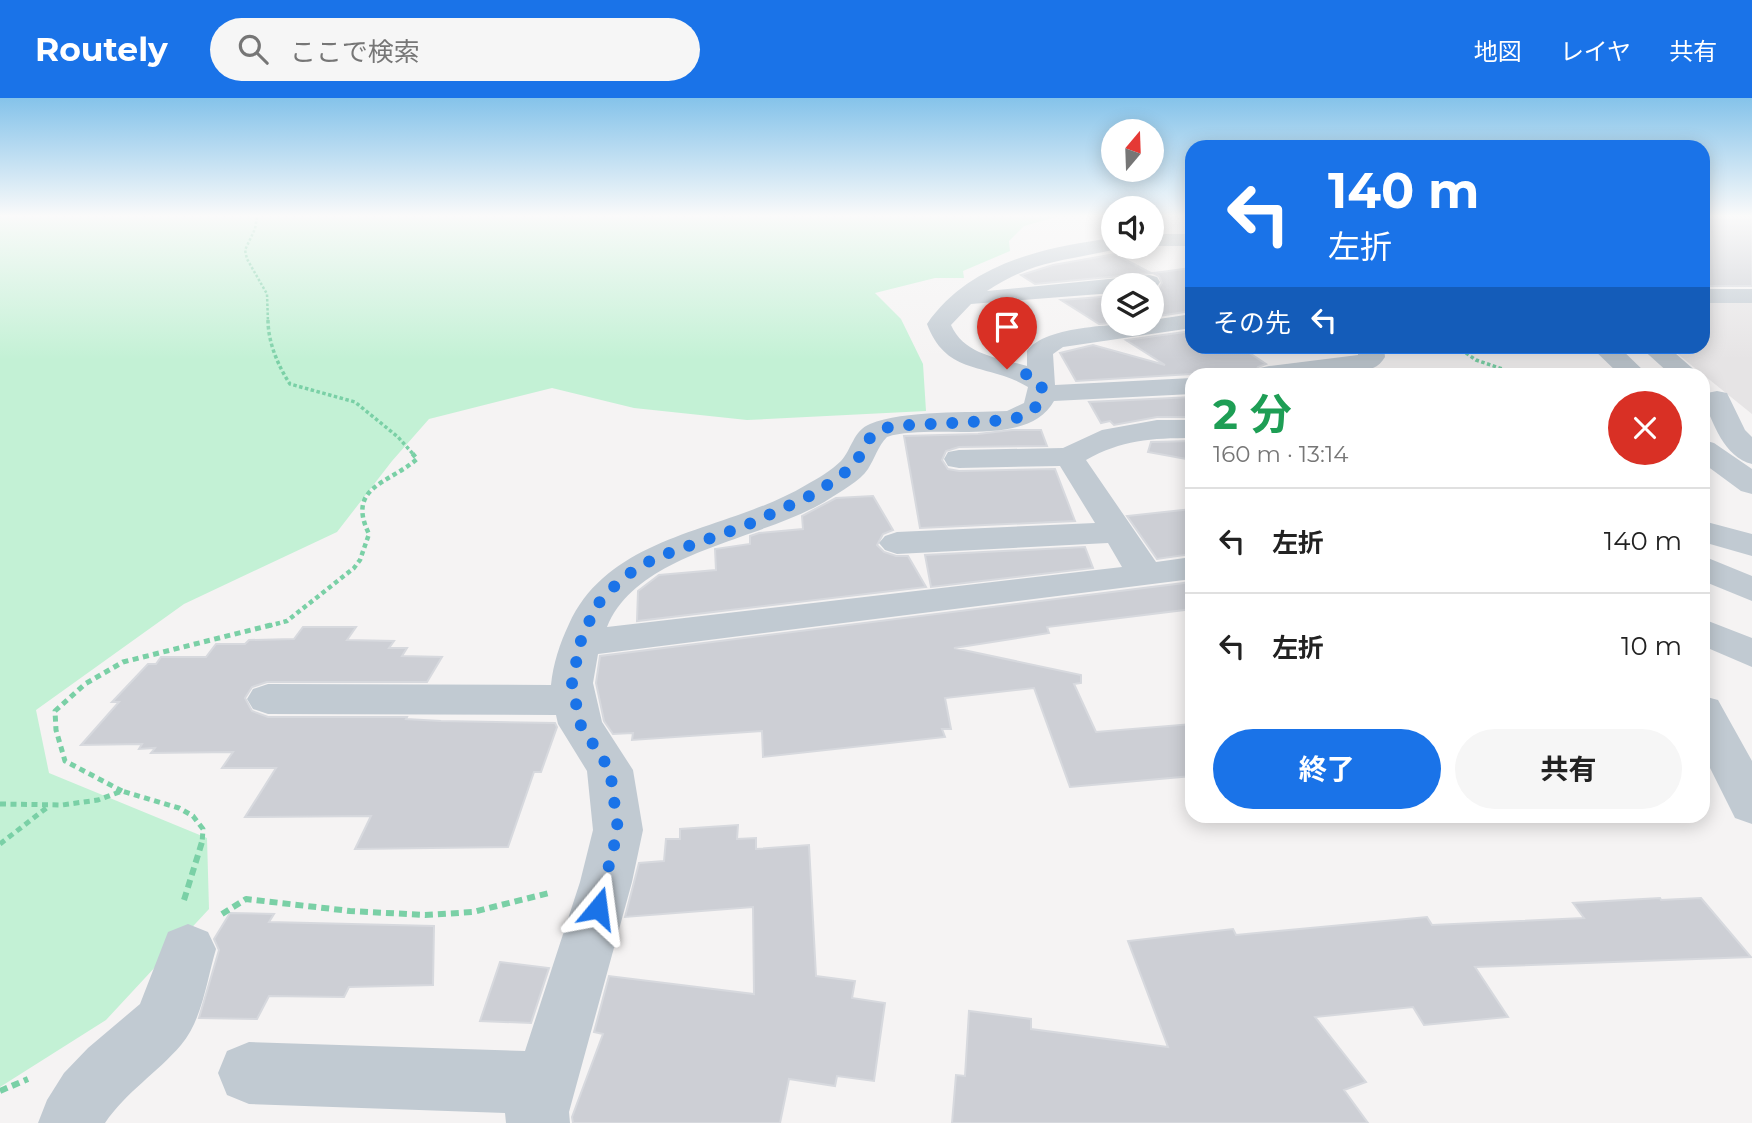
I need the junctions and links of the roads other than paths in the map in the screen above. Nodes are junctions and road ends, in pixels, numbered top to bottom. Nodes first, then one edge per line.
1 (1015, 265) edge
2 (1101, 287) edge
3 (968, 296) junction
4 (1710, 296) edge
5 (1752, 296) edge
6 (921, 314) dead end
7 (1185, 322) edge
8 (1372, 354) edge
9 (1611, 354) edge
10 (1661, 354) edge
11 (1318, 368) edge
12 (1627, 368) edge
13 (1678, 368) edge
14 (1185, 386) edge
15 (1042, 388) junction
16 (1710, 394) edge
17 (1752, 426) edge
18 (1185, 429) edge
19 (1710, 454) edge
20 (1752, 455) edge
21 (1069, 457) junction
22 (959, 459) dead end
23 (1752, 484) edge
24 (1120, 533) junction
25 (1710, 533) edge
26 (897, 543) dead end
27 (1752, 545) edge
28 (1185, 569) edge
29 (1710, 570) edge
30 (1146, 575) junction
31 (1752, 590) edge
32 (1710, 634) edge
33 (580, 643) junction
34 (1752, 654) edge
35 (268, 699) dead end
36 (575, 700) junction
37 (1710, 724) edge
38 (1748, 793) edge
39 (186, 926) road end
40 (249, 1073) dead end
41 (542, 1103) edge
42 (70, 1123) edge

1 - 3 street
2 - 3 street
3 - 6 street
3 - 15 street
4 - 5 street
7 - 15 street
8 - 11 street
9 - 12 street
10 - 13 street
14 - 15 street
15 - 33 street
16 - 17 street
16 - 20 street
18 - 21 street
19 - 23 street
21 - 22 street
21 - 24 street
24 - 26 street
24 - 30 street
25 - 27 street
28 - 30 street
29 - 31 street
30 - 33 street
32 - 34 street
33 - 36 street
35 - 36 street
36 - 41 street
37 - 38 street
39 - 42 street
40 - 41 street

